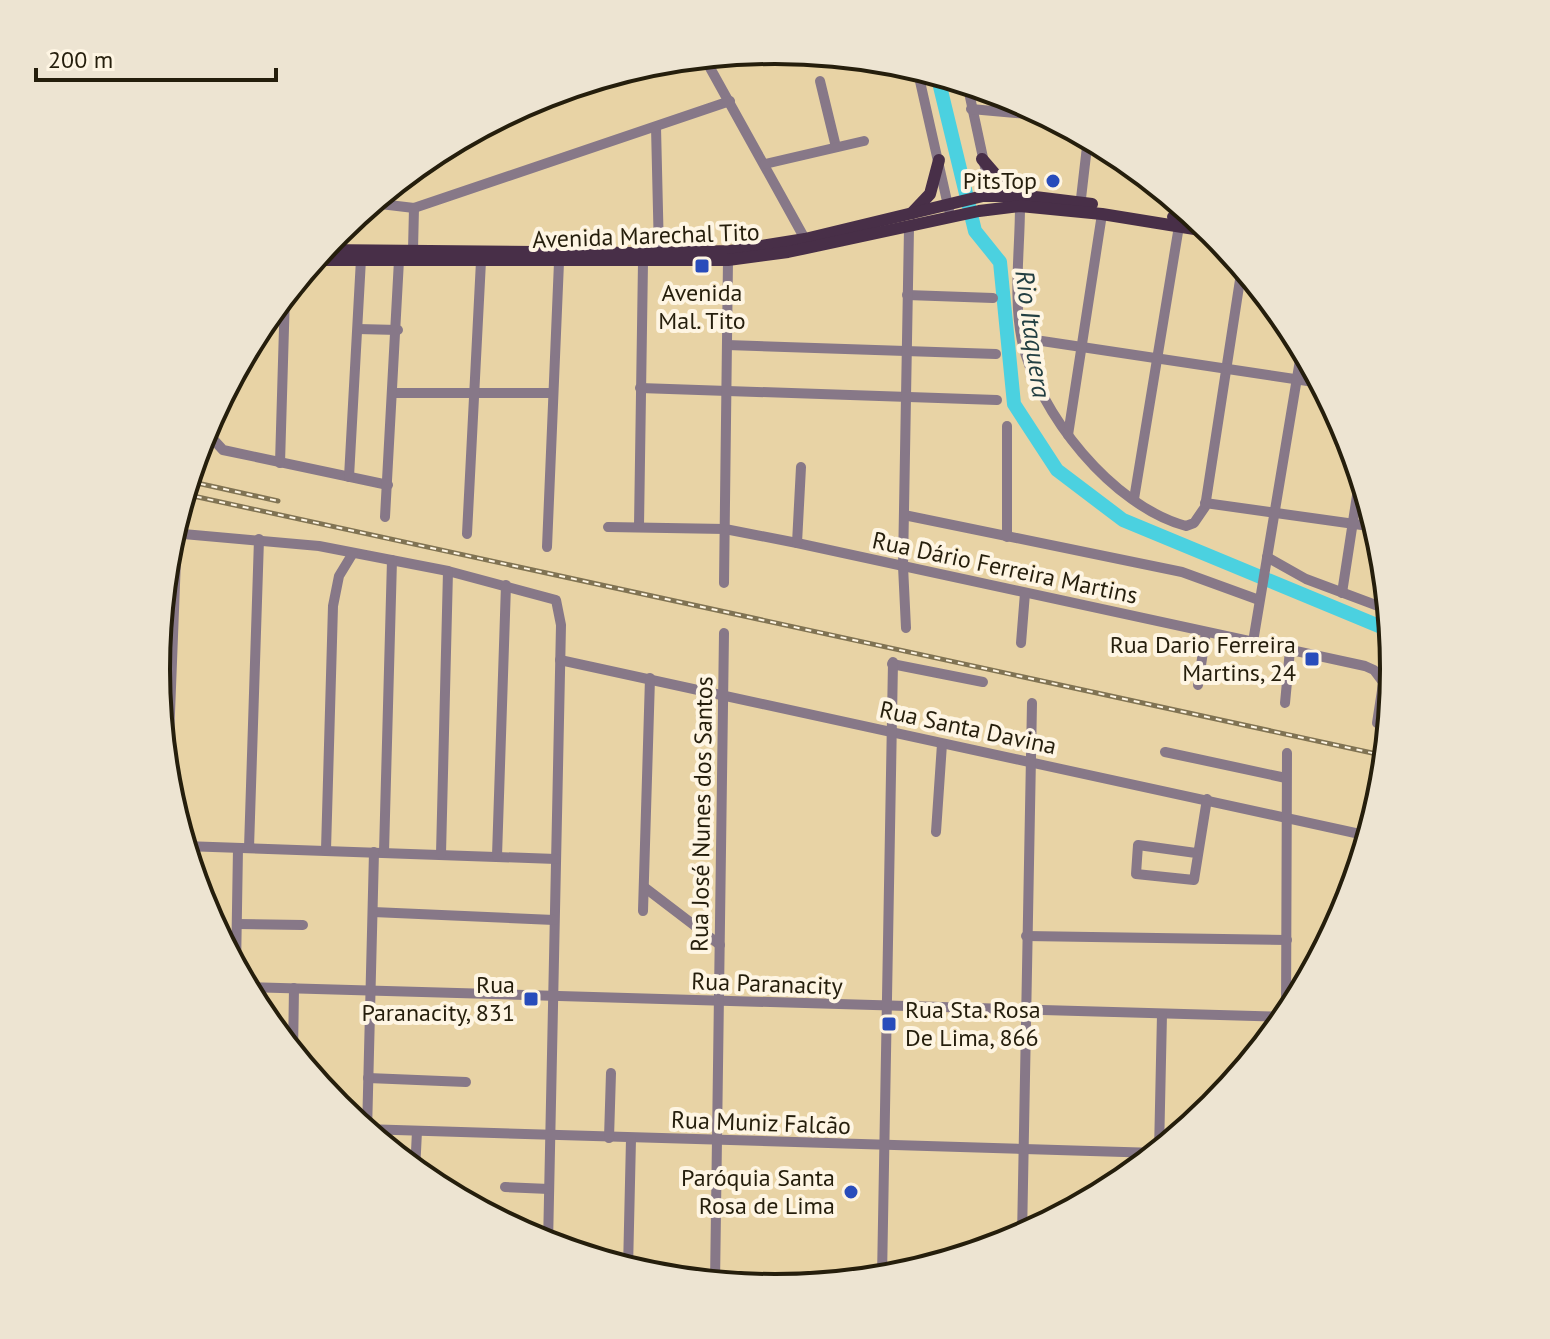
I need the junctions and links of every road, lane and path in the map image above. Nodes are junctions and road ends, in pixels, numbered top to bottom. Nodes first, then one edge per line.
1 (710, 68) edge
2 (820, 81) dead end
3 (920, 82) edge
4 (969, 96) edge
5 (730, 101) junction
6 (971, 109) junction
7 (1013, 113) edge
8 (656, 127) junction
9 (864, 141) dead end
10 (836, 147) junction
11 (1087, 150) edge
12 (982, 159) junction
13 (939, 160) junction
14 (765, 164) junction
15 (1024, 201) junction
16 (986, 204) junction
17 (387, 205) edge
18 (1080, 207) junction
19 (414, 208) junction
20 (954, 210) junction
21 (1102, 214) junction
22 (908, 222) junction
23 (1185, 224) edge
24 (1179, 226) junction
25 (1188, 227) edge
26 (805, 239) junction
27 (339, 250) edge
28 (413, 250) junction
29 (659, 253) junction
30 (361, 259) junction
31 (330, 260) edge
32 (399, 260) junction
33 (728, 260) junction
34 (481, 261) junction
35 (559, 262) junction
36 (643, 262) junction
37 (1240, 282) edge
38 (907, 295) junction
39 (993, 298) dead end
40 (284, 316) edge
41 (358, 329) junction
42 (398, 330) junction
43 (1022, 338) junction
44 (727, 345) junction
45 (1082, 348) junction
46 (907, 349) junction
47 (996, 354) dead end
48 (1158, 359) junction
49 (1299, 367) edge
50 (1226, 369) junction
51 (1297, 380) junction
52 (1307, 381) edge
53 (640, 388) junction
54 (724, 390) junction
55 (393, 393) junction
56 (474, 393) junction
57 (553, 393) junction
58 (907, 394) junction
59 (997, 400) dead end
60 (1007, 426) dead end
61 (1068, 435) junction
62 (214, 442) edge
63 (280, 463) junction
64 (801, 467) dead end
65 (349, 477) junction
66 (388, 485) junction
67 (1134, 499) junction
68 (1356, 501) edge
69 (1205, 503) junction
70 (1275, 512) junction
71 (904, 515) junction
72 (385, 517) dead end
73 (1353, 523) junction
74 (1363, 525) edge
75 (639, 526) junction
76 (608, 527) dead end
77 (725, 529) junction
78 (185, 534) edge
79 (467, 534) dead end
80 (1007, 537) junction
81 (259, 539) junction
82 (797, 543) junction
83 (547, 547) dead end
84 (353, 553) junction
85 (392, 560) junction
86 (1266, 562) junction
87 (903, 566) junction
88 (448, 571) junction
89 (724, 583) dead end
90 (506, 585) junction
91 (1025, 593) junction
92 (1342, 593) junction
93 (1260, 597) junction
94 (1377, 605) edge
95 (906, 628) dead end
96 (1206, 632) junction
97 (724, 633) dead end
98 (1253, 642) junction
99 (1021, 643) dead end
100 (1290, 650) junction
101 (560, 660) junction
102 (650, 678) junction
103 (1380, 680) edge
104 (983, 682) dead end
105 (1198, 685) dead end
106 (724, 693) junction
107 (1032, 703) dead end
108 (1285, 703) dead end
109 (1379, 712) edge
110 (1377, 723) dead end
111 (890, 733) junction
112 (942, 744) junction
113 (1165, 752) dead end
114 (1287, 753) dead end
115 (1030, 761) junction
116 (1286, 778) junction
117 (1207, 799) junction
118 (1288, 818) junction
119 (936, 832) dead end
120 (1358, 833) edge
121 (196, 846) edge
122 (244, 848) junction
123 (326, 850) junction
124 (379, 852) junction
125 (1196, 853) junction
126 (441, 854) junction
127 (497, 856) junction
128 (556, 859) junction
129 (644, 887) junction
130 (643, 911) dead end
131 (373, 912) junction
132 (554, 920) junction
133 (237, 924) junction
134 (303, 925) dead end
135 (1026, 936) junction
136 (1287, 940) junction
137 (237, 945) edge
138 (720, 945) junction
139 (260, 987) edge
140 (294, 988) junction
141 (370, 991) junction
142 (1286, 993) edge
143 (553, 997) junction
144 (719, 1002) junction
145 (884, 1007) junction
146 (1026, 1010) junction
147 (1162, 1014) junction
148 (1270, 1017) edge
149 (293, 1036) edge
150 (611, 1073) dead end
151 (368, 1078) junction
152 (466, 1082) dead end
153 (367, 1116) edge
154 (382, 1130) edge
155 (417, 1131) junction
156 (550, 1136) junction
157 (609, 1138) junction
158 (1158, 1138) edge
159 (631, 1139) junction
160 (717, 1141) junction
161 (882, 1146) junction
162 (1022, 1150) junction
163 (1140, 1153) edge
164 (416, 1157) edge
165 (505, 1187) dead end
166 (549, 1189) junction
167 (1022, 1222) edge
168 (548, 1231) edge
169 (628, 1256) edge
170 (882, 1265) edge
171 (715, 1272) edge

1 - 5 street
2 - 10 street
3 - 13 street
4 - 6 street
5 - 8 street
5 - 14 street
6 - 7 street
6 - 12 street
8 - 19 street
8 - 29 street
9 - 10 street
10 - 14 street
11 - 18 street
12 - 15 main road
12 - 16 street
13 - 20 street
13 - 22 main road
14 - 26 street
15 - 16 main road, Avenida Marechal Tito
15 - 18 main road, Avenida Marechal Tito
15 - 43 street
16 - 20 main road, Avenida Marechal Tito
17 - 19 street
18 - 21 main road, Avenida Marechal Tito
18 - 23 main road, Avenida Marechal Tito
19 - 28 street
20 - 22 main road, Avenida Marechal Tito
21 - 24 main road, Avenida Marechal Tito
21 - 45 street
22 - 26 main road, Avenida Marechal Tito
22 - 33 main road, Avenida Marechal Tito
22 - 38 street
24 - 25 main road, Avenida Marechal Tito
24 - 48 street
26 - 29 main road, Avenida Marechal Tito
27 - 28 main road, Avenida Marechal Tito
28 - 29 main road, Avenida Marechal Tito
30 - 31 main road, Avenida Marechal Tito
30 - 32 main road, Avenida Marechal Tito
30 - 41 street
32 - 34 main road, Avenida Marechal Tito
32 - 42 street
33 - 36 main road, Avenida Marechal Tito
33 - 44 street
34 - 35 main road, Avenida Marechal Tito
34 - 56 street
35 - 36 main road, Avenida Marechal Tito
35 - 57 street
36 - 53 street
37 - 50 street
38 - 39 street
38 - 46 street
40 - 63 street
41 - 42 street
41 - 65 street
42 - 55 street
43 - 45 street
43 - 61 street
44 - 46 street
44 - 54 street
45 - 48 street
45 - 61 street
46 - 47 street
46 - 58 street
48 - 50 street
48 - 67 street
49 - 51 street
50 - 51 street
50 - 69 street
51 - 52 street
51 - 70 street
53 - 54 street
53 - 75 street
54 - 58 street
54 - 77 street
55 - 56 street
55 - 66 street
56 - 57 street
56 - 79 street
57 - 83 street
58 - 59 street
58 - 71 street
60 - 80 street
61 - 67 street
62 - 63 street
63 - 65 street
64 - 82 street
65 - 66 street
66 - 72 street
67 - 69 street
68 - 73 street
69 - 70 street
70 - 73 street
70 - 86 street
71 - 80 street
71 - 87 street
73 - 74 street
73 - 92 street
75 - 76 street, Rua Dário Ferreira Martins
75 - 77 street, Rua Dário Ferreira Martins
77 - 82 street, Rua Dário Ferreira Martins
77 - 89 street
78 - 81 street
80 - 93 street
81 - 84 street
81 - 122 street
82 - 87 street, Rua Dário Ferreira Martins
84 - 85 street
84 - 123 street
85 - 88 street
85 - 124 street
86 - 92 street
86 - 93 street
87 - 91 street, Rua Dário Ferreira Martins
87 - 95 street
88 - 90 street
88 - 126 street
90 - 101 street
90 - 127 street
91 - 96 street, Rua Dário Ferreira Martins
91 - 99 street
92 - 94 street
93 - 98 street
96 - 98 street, Rua Dário Ferreira Martins
96 - 105 street
97 - 106 street, Rua José Nunes dos Santos
98 - 100 street, Rua Dário Ferreira Martins
100 - 103 street, Rua Dário Ferreira Martins
100 - 108 street
101 - 102 street, Rua Santa Davina
101 - 128 street
102 - 106 street, Rua Santa Davina
102 - 129 street
104 - 111 street
106 - 111 street, Rua Santa Davina
106 - 138 street, Rua José Nunes dos Santos
107 - 115 street
109 - 110 street
111 - 112 street, Rua Santa Davina
111 - 145 street
112 - 115 street, Rua Santa Davina
112 - 119 street
113 - 116 street
114 - 116 street
115 - 117 street, Rua Santa Davina
115 - 135 street
116 - 118 street
117 - 118 street, Rua Santa Davina
117 - 125 street
118 - 120 street, Rua Santa Davina
118 - 136 street
121 - 122 street
122 - 123 street
122 - 133 street
123 - 124 street
124 - 126 street
124 - 131 street
125 - 125 street
126 - 127 street
127 - 128 street
128 - 132 street
129 - 130 street
129 - 138 street
131 - 132 street
131 - 141 street
132 - 143 street
133 - 134 street
133 - 137 street
135 - 136 street
135 - 146 street
136 - 142 street
138 - 144 street, Rua José Nunes dos Santos
139 - 140 street, Rua Paranacity
140 - 141 street, Rua Paranacity
140 - 149 street
141 - 143 street, Rua Paranacity
141 - 151 street
143 - 144 street, Rua Paranacity
143 - 156 street
144 - 145 street, Rua Paranacity
144 - 160 street, Rua José Nunes dos Santos
145 - 146 street, Rua Paranacity
145 - 161 street
146 - 147 street, Rua Paranacity
146 - 162 street
147 - 148 street, Rua Paranacity
147 - 158 street
150 - 157 street
151 - 152 street
151 - 153 street
154 - 155 street, Rua Muniz Falcão
155 - 156 street, Rua Muniz Falcão
155 - 164 street
156 - 157 street, Rua Muniz Falcão
156 - 166 street
157 - 159 street, Rua Muniz Falcão
159 - 160 street, Rua Muniz Falcão
159 - 169 street
160 - 161 street, Rua Muniz Falcão
160 - 171 street, Rua José Nunes dos Santos
161 - 162 street, Rua Muniz Falcão
161 - 170 street
162 - 163 street, Rua Muniz Falcão
162 - 167 street
165 - 166 street
166 - 168 street

